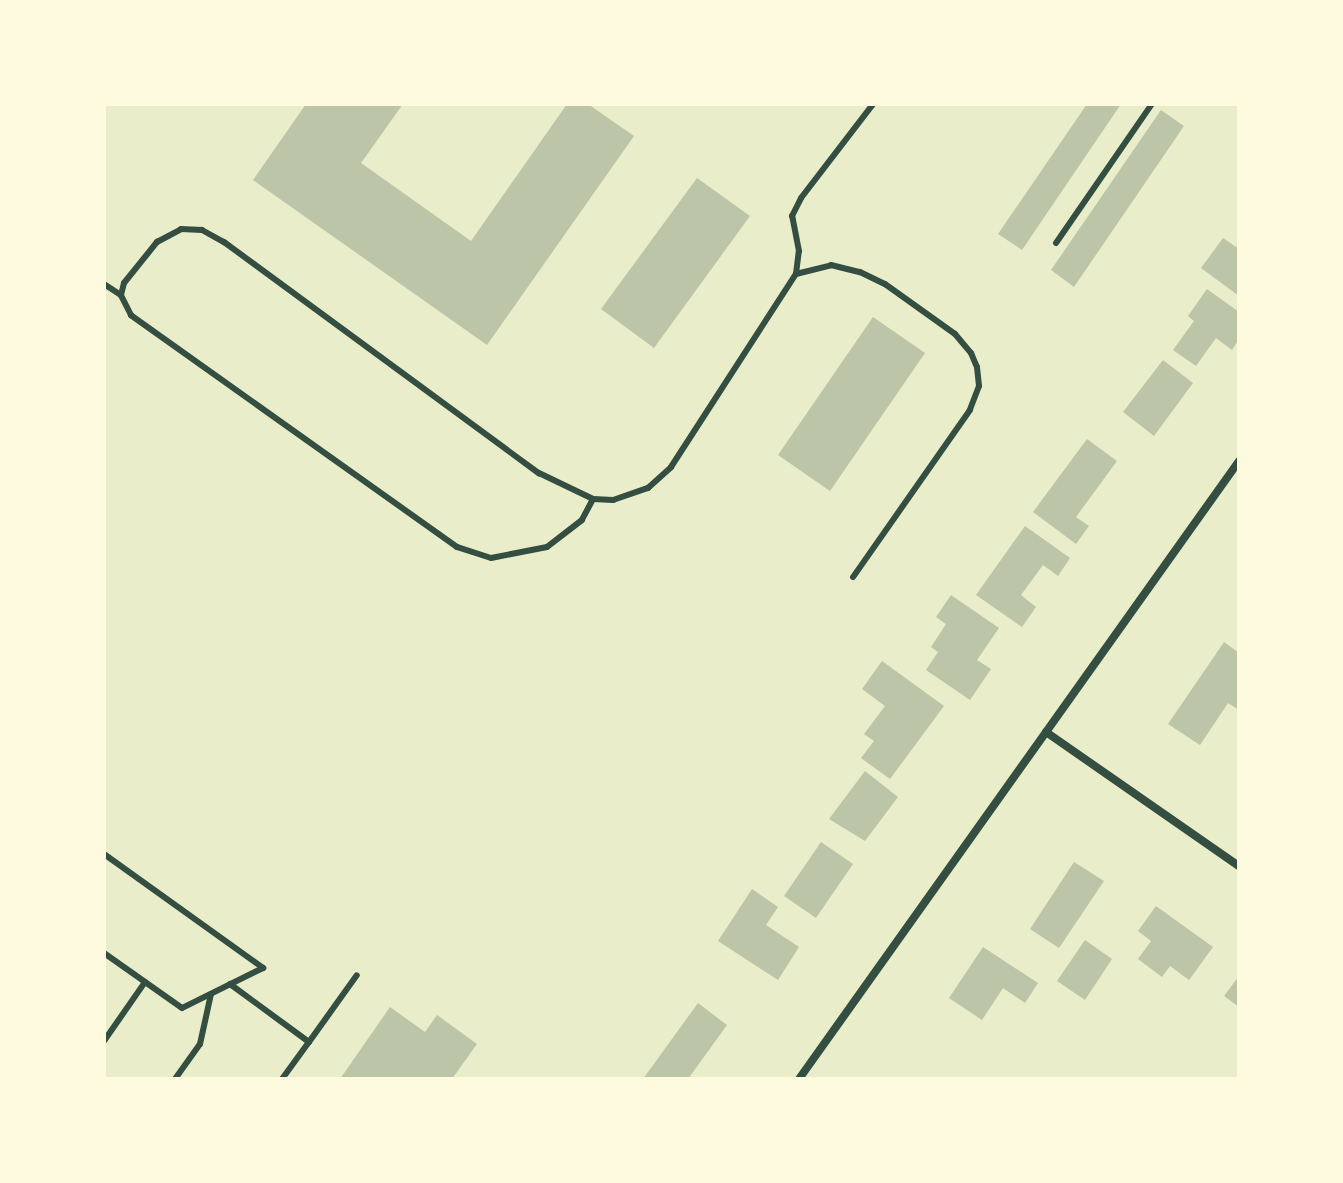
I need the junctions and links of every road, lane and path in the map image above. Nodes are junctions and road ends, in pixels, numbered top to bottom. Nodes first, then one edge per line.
1 (873, 104) edge
2 (1152, 104) edge
3 (1056, 243) dead end
4 (796, 274) junction
5 (104, 284) edge
6 (121, 295) junction
7 (1239, 461) edge
8 (593, 499) junction
9 (853, 577) dead end
10 (1046, 732) junction
11 (104, 854) edge
12 (1239, 866) edge
13 (104, 953) edge
14 (357, 975) dead end
15 (145, 982) junction
16 (230, 984) junction
17 (211, 994) junction
18 (104, 1041) edge
19 (309, 1042) junction
20 (175, 1079) edge
21 (282, 1079) edge
22 (799, 1079) edge

1 - 4 lane
2 - 3 lane
4 - 8 lane
4 - 9 lane
5 - 6 lane
6 - 8 lane
6 - 8 lane
7 - 10 street
10 - 12 street
10 - 22 street
11 - 16 lane
13 - 15 lane
14 - 19 lane
15 - 17 lane
15 - 18 lane
16 - 17 lane
16 - 19 lane
17 - 20 lane
19 - 21 lane

